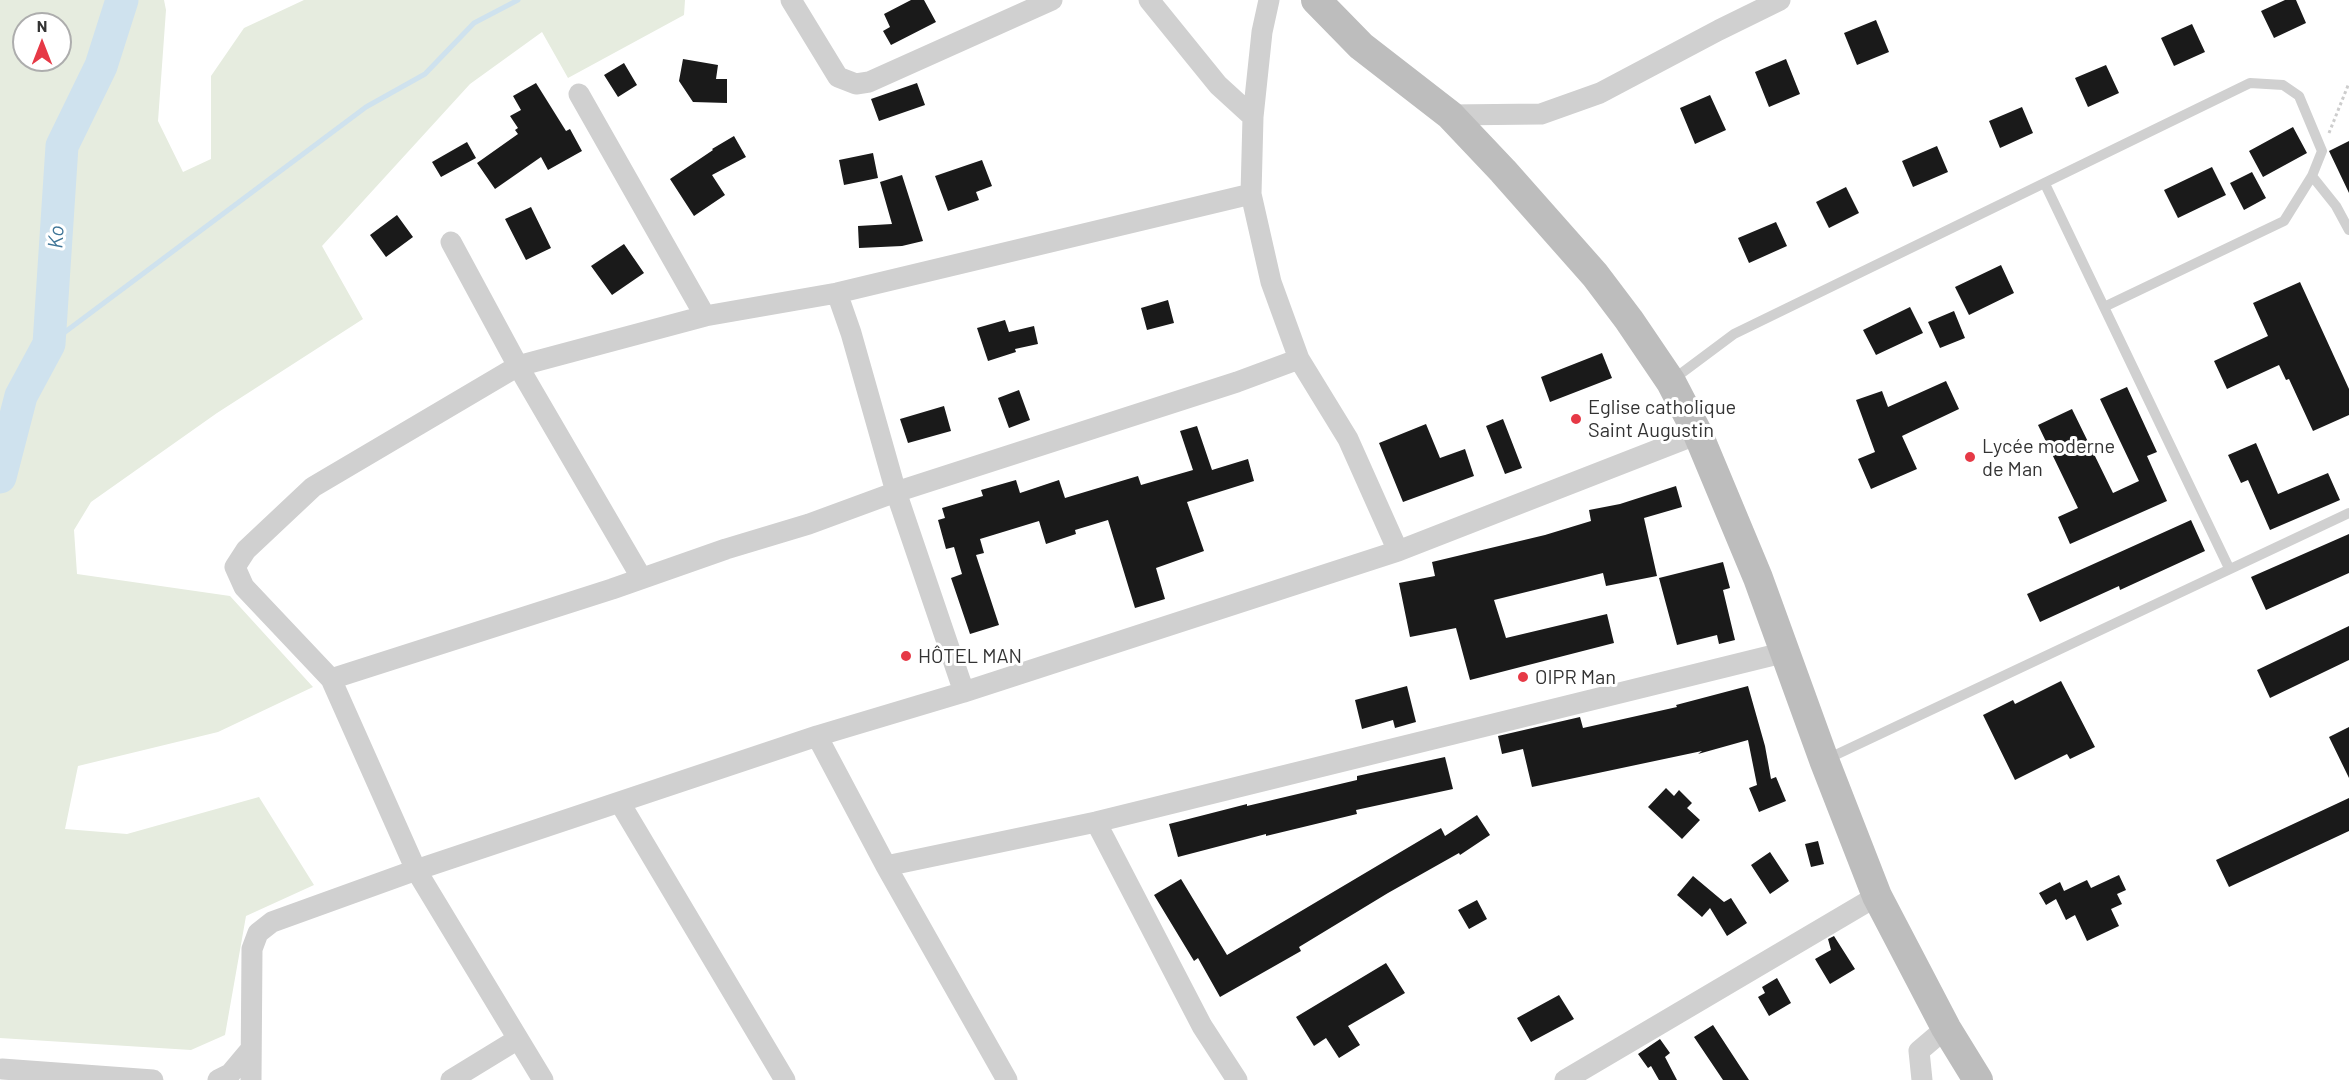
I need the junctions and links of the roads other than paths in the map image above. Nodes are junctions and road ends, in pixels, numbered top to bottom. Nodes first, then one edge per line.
1 (791, 0) edge
2 (1052, 0) edge
3 (1149, 0) edge
4 (1269, 0) edge
5 (1316, 0) edge
6 (1780, 0) edge
7 (579, 94) dead end
8 (1450, 114) junction
9 (1253, 117) junction
10 (2312, 176) junction
11 (2045, 184) junction
12 (1251, 194) junction
13 (2349, 230) edge
14 (451, 242) dead end
15 (837, 292) junction
16 (2104, 307) junction
17 (705, 316) junction
18 (1299, 359) junction
19 (518, 366) junction
20 (1671, 381) junction
21 (1698, 434) junction
22 (896, 492) junction
23 (2349, 513) edge
24 (1398, 551) junction
25 (2229, 568) junction
26 (641, 577) junction
27 (1786, 652) junction
28 (331, 679) junction
29 (964, 692) junction
30 (818, 736) junction
31 (1824, 760) junction
32 (620, 803) junction
33 (1096, 822) junction
34 (886, 866) junction
35 (416, 870) junction
36 (1877, 896) junction
37 (1946, 1028) junction
38 (518, 1039) junction
39 (251, 1049) junction
40 (2, 1069) dead end
41 (153, 1080) edge
42 (218, 1080) edge
43 (250, 1080) edge
44 (450, 1080) edge
45 (543, 1080) edge
46 (785, 1080) edge
47 (1007, 1080) edge
48 (1237, 1080) edge
49 (1565, 1080) edge
50 (1922, 1080) edge
51 (1978, 1080) edge

1 - 2 street
3 - 9 street
4 - 9 street
5 - 8 main road
6 - 8 street
7 - 17 street
8 - 20 main road
9 - 12 street
10 - 11 lane
10 - 13 lane
10 - 16 lane
11 - 16 lane
11 - 20 lane
12 - 15 street
12 - 18 street
14 - 19 street
15 - 17 street
15 - 22 street
16 - 25 lane
17 - 19 street
18 - 22 street
18 - 24 street
19 - 26 street
19 - 28 street
20 - 21 main road
21 - 24 street
21 - 27 main road
22 - 26 street
22 - 29 street
23 - 25 lane
24 - 29 street
25 - 31 lane
26 - 28 street
27 - 31 main road
27 - 33 street
28 - 35 street
29 - 30 street
30 - 32 street
30 - 34 street
31 - 36 main road
32 - 35 street
32 - 46 street
33 - 34 street
33 - 48 street
34 - 47 street
35 - 38 street
35 - 39 street
36 - 37 main road
36 - 49 street
37 - 50 street
37 - 51 main road
38 - 44 street
38 - 45 street
39 - 42 street
39 - 43 street
40 - 41 street

